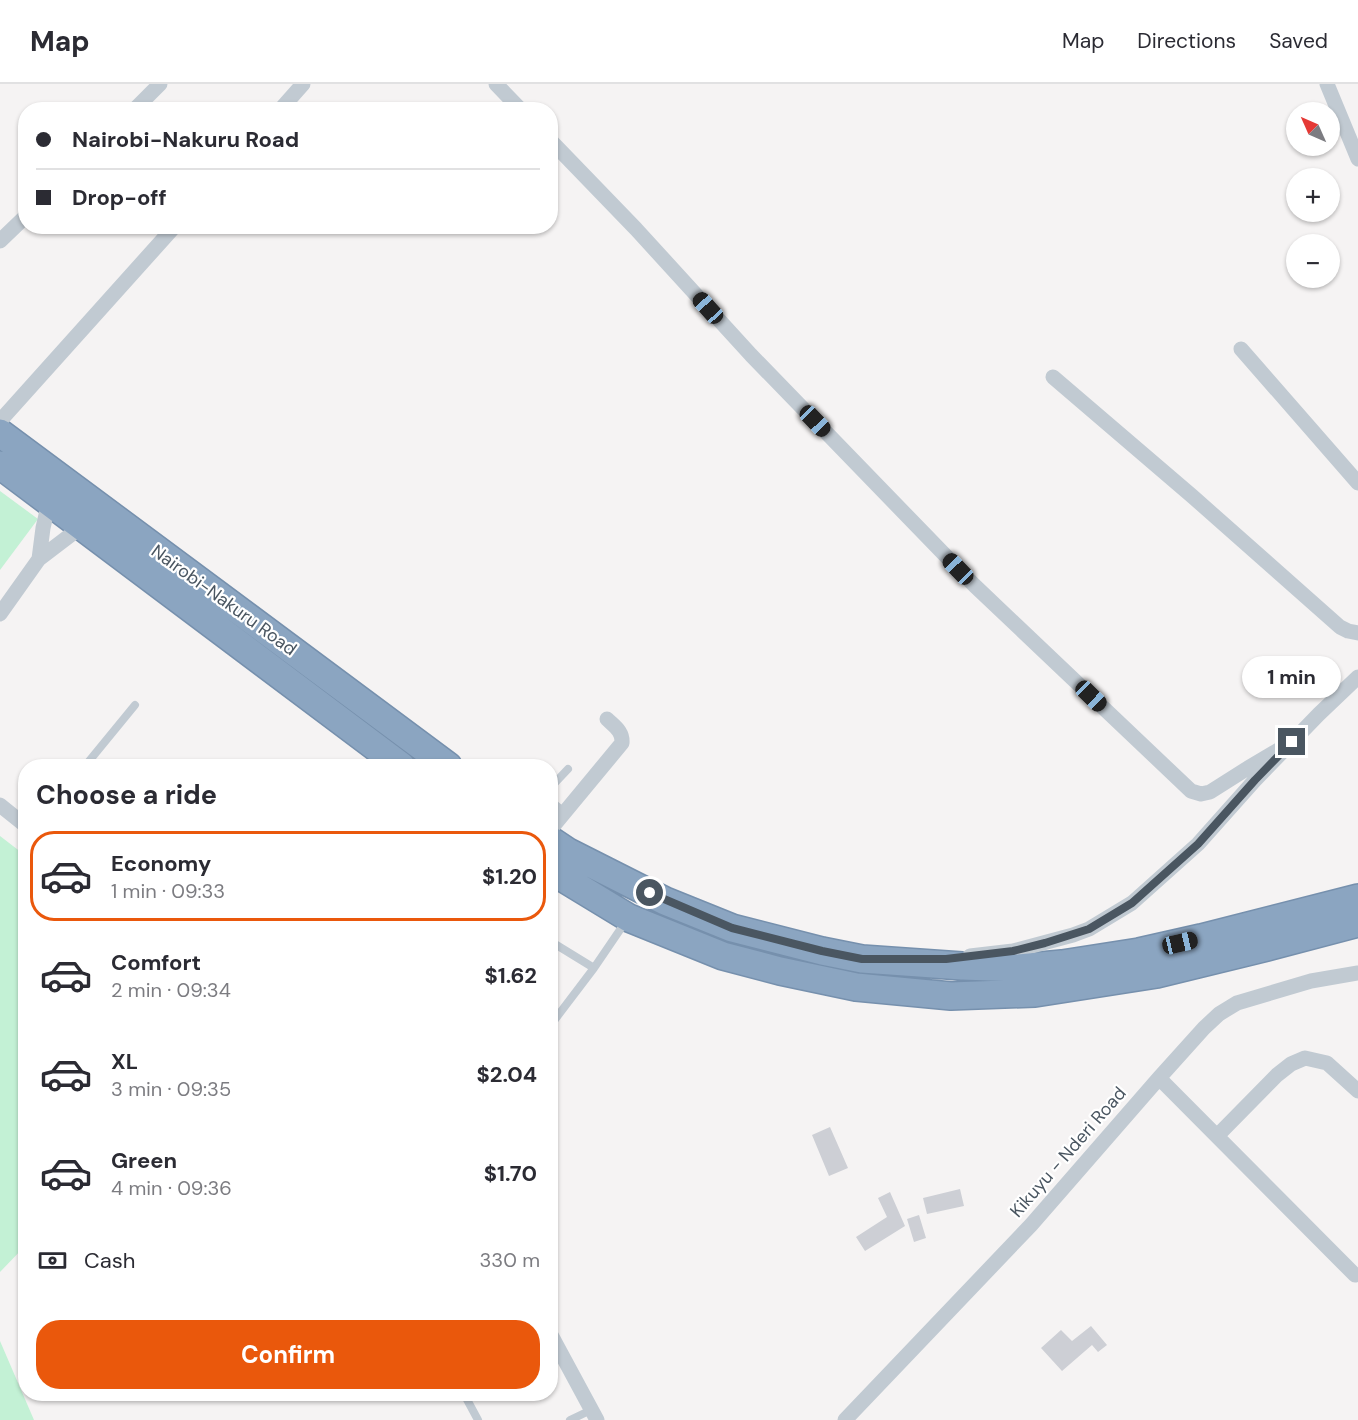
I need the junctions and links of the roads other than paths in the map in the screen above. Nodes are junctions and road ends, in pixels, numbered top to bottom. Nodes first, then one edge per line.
1 (160, 84) edge
2 (303, 84) edge
3 (496, 84) edge
4 (1327, 84) edge
5 (142, 102) edge
6 (287, 102) edge
7 (513, 102) edge
8 (558, 148) edge
9 (1358, 159) edge
10 (18, 224) edge
11 (168, 234) edge
12 (0, 241) edge
13 (1242, 350) dead end
14 (1053, 377) dead end
15 (0, 421) edge
16 (0, 434) edge
17 (0, 465) edge
18 (1358, 483) edge
19 (49, 502) junction
20 (81, 527) junction
21 (39, 559) junction
22 (0, 614) edge
23 (1358, 633) edge
24 (1358, 676) edge
25 (135, 705) dead end
26 (607, 719) dead end
27 (1292, 742) junction
28 (92, 759) edge
29 (392, 759) edge
30 (439, 759) edge
31 (568, 770) dead end
32 (558, 780) edge
33 (0, 805) edge
34 (558, 807) edge
35 (565, 813) junction
36 (18, 820) edge
37 (558, 821) edge
38 (558, 845) edge
39 (558, 878) edge
40 (1358, 898) edge
41 (629, 918) junction
42 (1358, 923) edge
43 (558, 946) edge
44 (862, 959) junction
45 (594, 968) junction
46 (1358, 973) edge
47 (558, 1015) edge
48 (1159, 1078) junction
49 (1358, 1091) edge
50 (1217, 1136) junction
51 (1355, 1275) dead end
52 (558, 1348) edge
53 (468, 1401) edge
54 (594, 1415) edge
55 (478, 1420) edge
56 (570, 1420) edge
57 (845, 1420) edge

1 - 5 street
2 - 6 street
3 - 7 street
4 - 9 street
8 - 27 street
10 - 12 street
11 - 15 street
13 - 18 street
14 - 23 street
16 - 30 highway, Nairobi-Nakuru Road
17 - 19 highway
19 - 20 highway
19 - 21 street
20 - 21 street
20 - 29 highway
21 - 22 street
24 - 27 street
25 - 28 lane
26 - 35 street
27 - 44 street
31 - 32 lane
33 - 36 street
34 - 35 lane
35 - 37 street
38 - 44 highway
39 - 41 highway
40 - 44 highway
41 - 42 highway
41 - 45 lane
43 - 45 lane
45 - 47 lane
46 - 48 street, Kikuyu - Nderi Road
48 - 50 street
48 - 57 street, Kikuyu - Nderi Road
49 - 50 street
50 - 51 street
52 - 54 street
53 - 55 lane
54 - 56 lane

